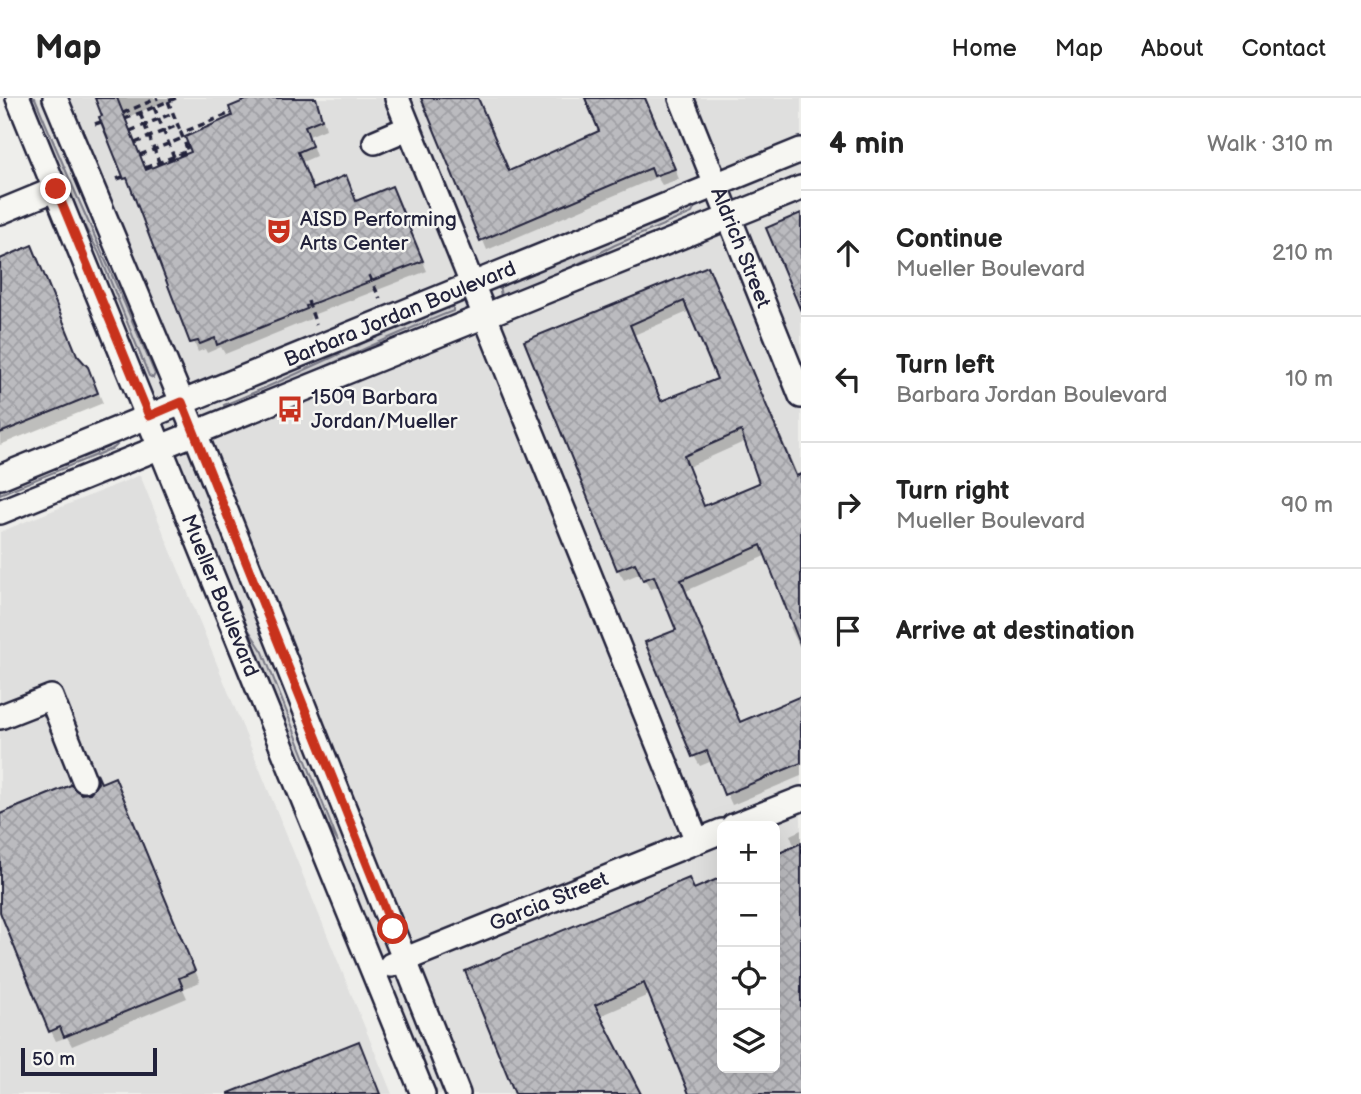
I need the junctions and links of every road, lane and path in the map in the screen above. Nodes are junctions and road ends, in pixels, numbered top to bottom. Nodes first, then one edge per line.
1 (18, 98) edge
2 (55, 98) edge
3 (158, 98) edge
4 (176, 98) edge
5 (397, 98) edge
6 (681, 98) edge
7 (168, 101) junction
8 (154, 107) junction
9 (123, 113) dead end
10 (140, 113) junction
11 (173, 113) junction
12 (231, 113) dead end
13 (125, 119) dead end
14 (159, 119) junction
15 (101, 122) dead end
16 (95, 124) dead end
17 (145, 125) junction
18 (178, 125) junction
19 (408, 128) junction
20 (130, 131) dead end
21 (163, 131) junction
22 (182, 136) junction
23 (149, 137) junction
24 (375, 142) dead end
25 (135, 143) dead end
26 (168, 144) junction
27 (154, 149) junction
28 (801, 150) edge
29 (140, 155) dead end
30 (174, 157) junction
31 (159, 162) junction
32 (145, 168) dead end
33 (123, 177) dead end
34 (117, 179) dead end
35 (716, 184) junction
36 (801, 188) edge
37 (56, 189) junction
38 (0, 212) edge
39 (729, 217) junction
40 (369, 275) dead end
41 (471, 285) junction
42 (380, 299) dead end
43 (307, 301) dead end
44 (484, 316) junction
45 (316, 325) dead end
46 (801, 397) edge
47 (182, 402) junction
48 (149, 416) junction
49 (195, 433) junction
50 (161, 446) junction
51 (0, 477) edge
52 (0, 512) edge
53 (0, 717) edge
54 (84, 780) dead end
55 (801, 799) edge
56 (746, 821) edge
57 (717, 833) edge
58 (697, 841) junction
59 (405, 959) junction
60 (374, 972) junction
61 (423, 1094) edge
62 (458, 1094) edge

1 - 37 street, Mueller Boulevard
2 - 47 street, Mueller Boulevard
3 - 9 path
4 - 7 path
5 - 19 street
6 - 35 street, Aldrich Street
7 - 8 path
7 - 11 path
8 - 10 path
8 - 14 path
10 - 13 path
10 - 17 path
11 - 14 path
11 - 18 path
12 - 22 path
14 - 17 path
14 - 21 path
15 - 16 path
17 - 20 path
17 - 23 path
18 - 21 path
18 - 22 path
19 - 24 street
19 - 41 street
21 - 23 path
21 - 26 path
22 - 26 path
22 - 30 path
23 - 25 path
23 - 27 path
26 - 27 path
26 - 30 path
27 - 29 path
27 - 31 path
28 - 35 street, Barbara Jordan Boulevard
30 - 31 path
31 - 32 path
33 - 34 path
35 - 39 street, Aldrich Street
35 - 41 street, Barbara Jordan Boulevard
36 - 39 street, Barbara Jordan Boulevard
37 - 38 street
37 - 48 street, Mueller Boulevard
39 - 44 street, Barbara Jordan Boulevard
39 - 46 street, Aldrich Street
40 - 42 path
41 - 44 street
41 - 47 street, Barbara Jordan Boulevard
43 - 45 path
44 - 49 street, Barbara Jordan Boulevard
44 - 58 street
47 - 48 street, Barbara Jordan Boulevard
47 - 49 street, Mueller Boulevard
48 - 50 street, Mueller Boulevard
48 - 51 street, Barbara Jordan Boulevard
49 - 50 street, Barbara Jordan Boulevard
49 - 59 street, Mueller Boulevard
50 - 52 street, Barbara Jordan Boulevard
50 - 60 street, Mueller Boulevard
53 - 54 street
55 - 56 street
57 - 58 street, Garcia Street
58 - 59 street, Garcia Street
59 - 60 street, Garcia Street
59 - 62 street, Mueller Boulevard
60 - 61 street, Mueller Boulevard

